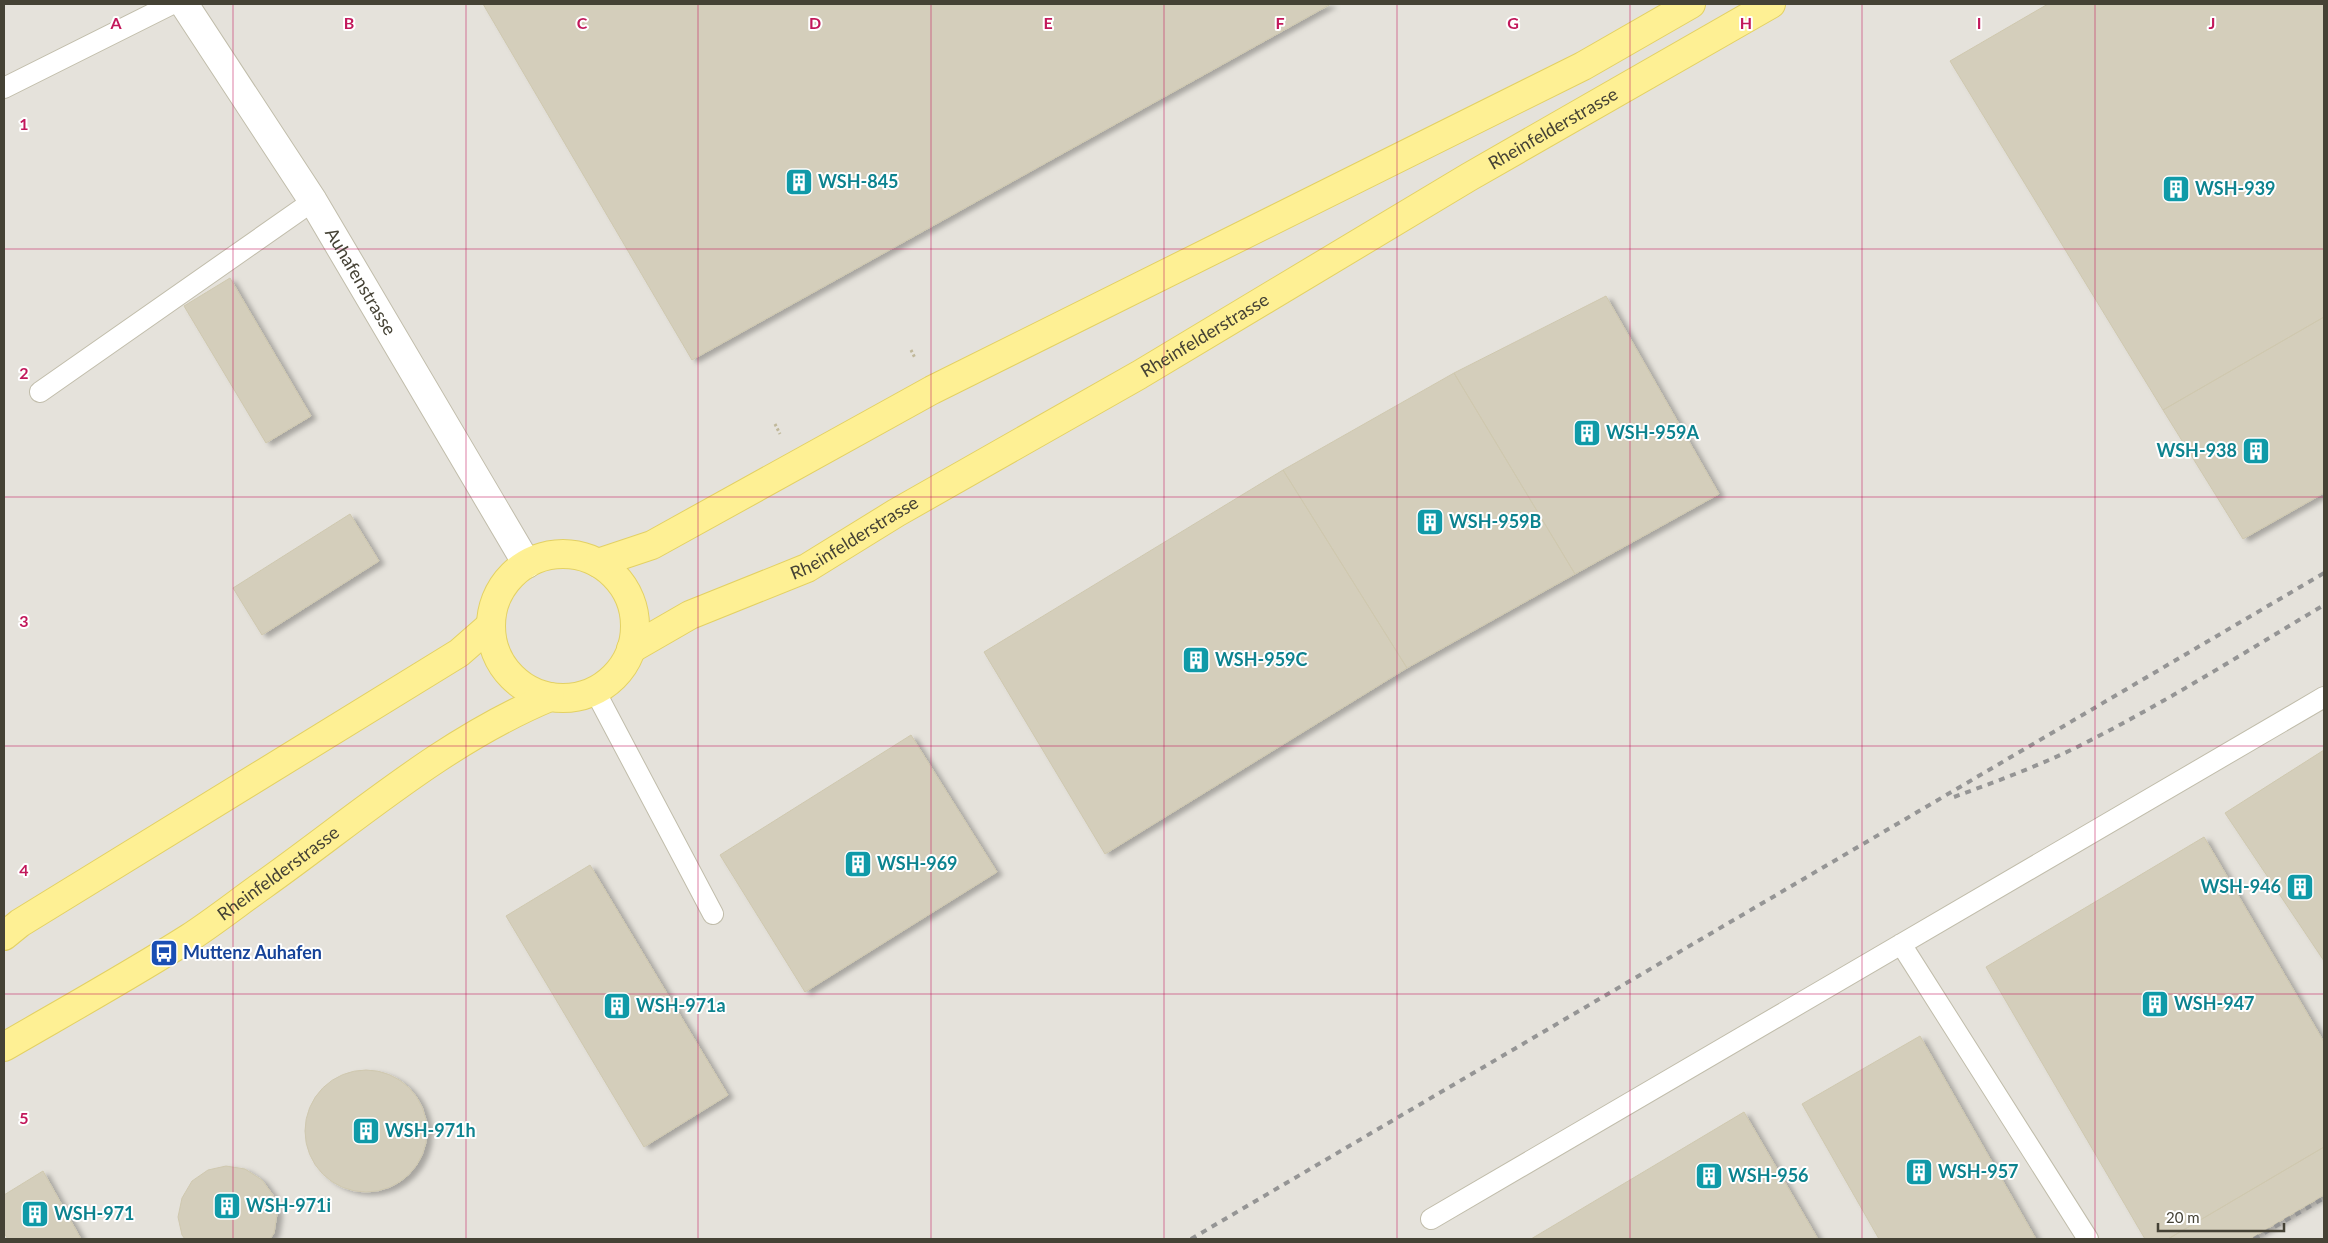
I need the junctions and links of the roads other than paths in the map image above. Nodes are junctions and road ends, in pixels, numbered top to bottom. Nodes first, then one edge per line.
1 (172, 4) edge
2 (184, 4) edge
3 (1691, 4) edge
4 (1771, 4) edge
5 (4, 88) edge
6 (313, 201) junction
7 (40, 392) dead end
8 (598, 563) junction
9 (526, 564) junction
10 (491, 625) junction
11 (631, 649) junction
12 (594, 691) junction
13 (550, 697) junction
14 (2324, 697) edge
15 (713, 914) dead end
16 (4, 936) edge
17 (1901, 944) junction
18 (4, 1047) edge
19 (1431, 1219) dead end
20 (2088, 1239) edge

1 - 5 lane
2 - 6 street, Auhafenstrasse
3 - 8 main road
4 - 11 main road, Rheinfelderstrasse
6 - 7 lane
6 - 9 street, Auhafenstrasse
8 - 9 main road
8 - 11 main road
9 - 10 main road
10 - 13 main road
10 - 16 main road
11 - 12 main road
12 - 13 main road
12 - 15 lane
13 - 18 main road, Rheinfelderstrasse
14 - 17 lane
17 - 19 lane
17 - 20 lane

